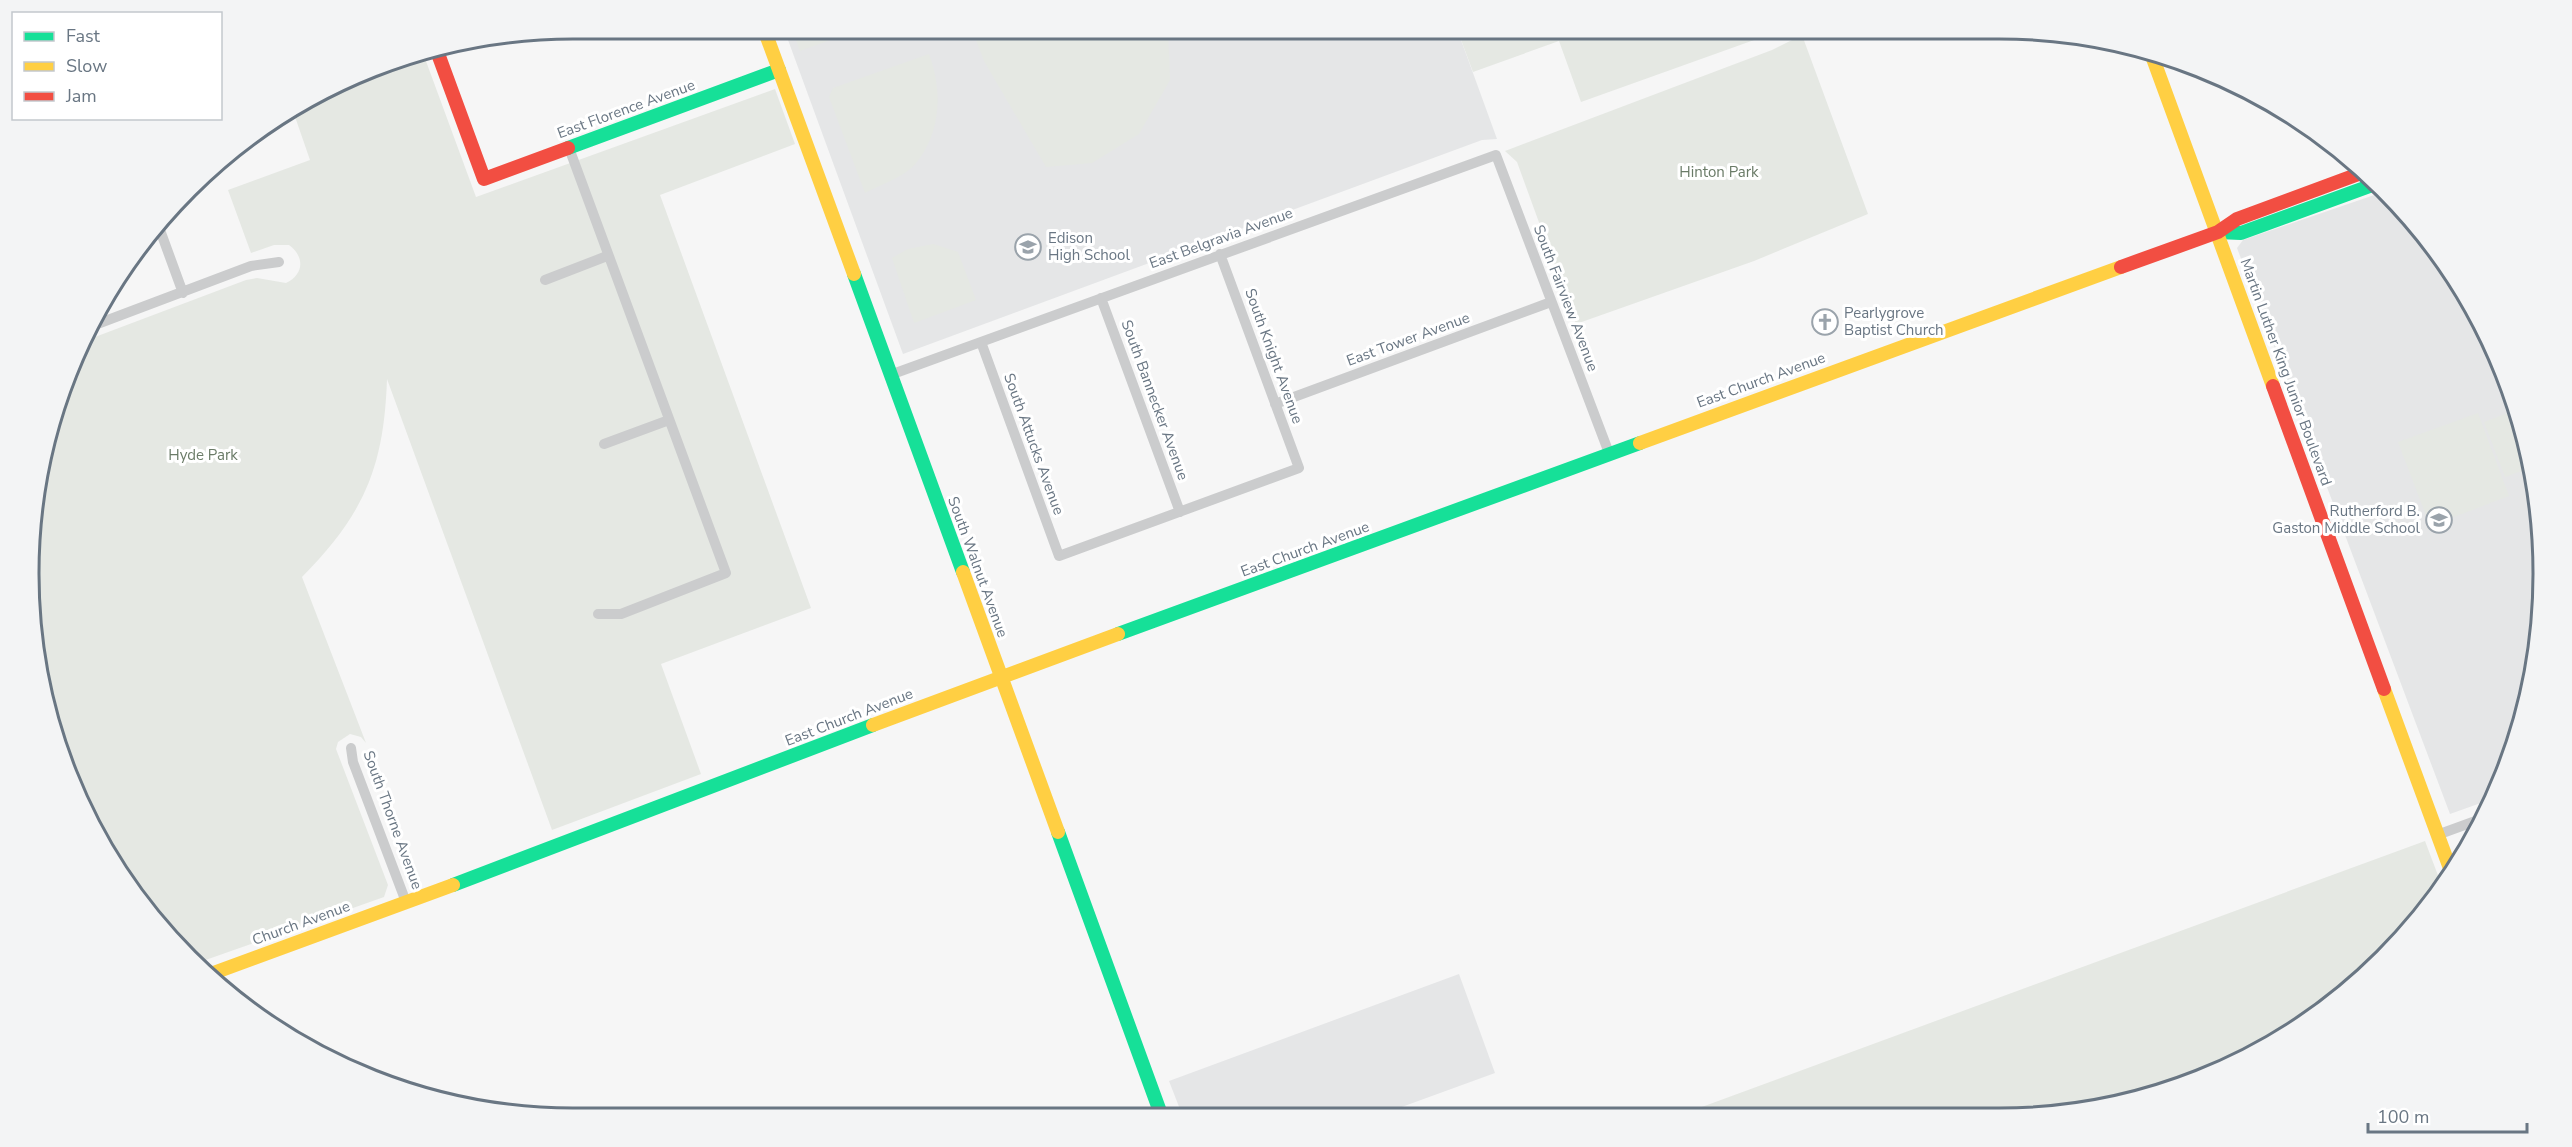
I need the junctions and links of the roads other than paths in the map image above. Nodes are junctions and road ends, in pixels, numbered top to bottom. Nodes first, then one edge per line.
1 (768, 39) edge
2 (439, 56) edge
3 (2154, 62) edge
4 (779, 70) junction
5 (569, 148) junction
6 (1496, 155) joint
7 (2355, 175) edge
8 (2367, 187) edge
9 (2218, 232) junction
10 (161, 234) edge
11 (1220, 254) junction
12 (607, 256) junction
13 (279, 262) dead end
14 (545, 280) dead end
15 (183, 293) junction
16 (1101, 298) junction
17 (1551, 302) junction
18 (102, 322) edge
19 (981, 342) junction
20 (890, 375) junction
21 (1275, 404) junction
22 (669, 420) junction
23 (604, 444) dead end
24 (1609, 453) junction
25 (1180, 512) junction
26 (598, 614) dead end
27 (1000, 677) junction
28 (351, 748) dead end
29 (2471, 823) edge
30 (2438, 835) junction
31 (2448, 862) edge
32 (406, 902) junction
33 (217, 972) edge
34 (1159, 1108) edge

1 - 4 street, South Walnut Avenue
2 - 5 street, East Florence Avenue
3 - 9 street, Martin Luther King Junior Boulevard
4 - 5 street, East Florence Avenue
4 - 20 street, South Walnut Avenue
5 - 12 street
6 - 11 street, East Belgravia Avenue
6 - 17 street, South Fairview Avenue
7 - 9 street, East Church Avenue
8 - 9 street, East Church Avenue
9 - 24 street, East Church Avenue
9 - 30 street, Martin Luther King Junior Boulevard
10 - 15 street
11 - 16 street, East Belgravia Avenue
11 - 21 street, South Knight Avenue
12 - 14 street
12 - 22 street
13 - 15 street
15 - 18 street
16 - 19 street, East Belgravia Avenue
16 - 25 street, South Bannecker Avenue
17 - 21 street, East Tower Avenue
17 - 24 street, South Fairview Avenue
19 - 20 street, East Belgravia Avenue
19 - 25 street, South Attucks Avenue
20 - 27 street, South Walnut Avenue
21 - 25 street, South Knight Avenue
22 - 23 street
22 - 26 street
24 - 27 street, East Church Avenue
27 - 32 street, East Church Avenue
27 - 34 street, South Walnut Avenue
28 - 32 street, South Thorne Avenue
29 - 30 street
30 - 31 street, Martin Luther King Junior Boulevard
32 - 33 street, Church Avenue

